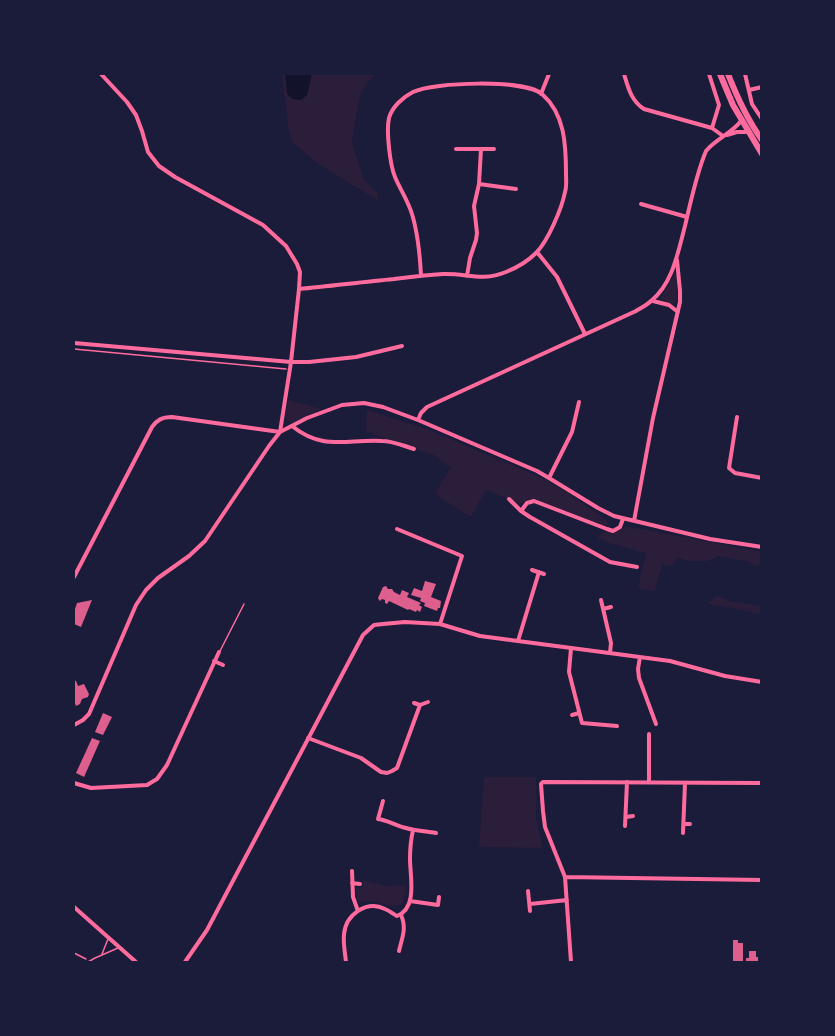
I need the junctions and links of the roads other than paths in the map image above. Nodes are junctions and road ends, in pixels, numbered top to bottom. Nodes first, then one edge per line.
1 (101, 74) edge
2 (549, 74) edge
3 (624, 74) edge
4 (709, 74) edge
5 (720, 74) edge
6 (728, 74) edge
7 (745, 74) edge
8 (762, 87) edge
9 (749, 90) junction
10 (541, 94) junction
11 (762, 119) edge
12 (741, 121) junction
13 (712, 128) junction
14 (747, 132) junction
15 (723, 136) junction
16 (762, 140) edge
17 (456, 149) dead end
18 (481, 149) junction
19 (494, 149) dead end
20 (762, 154) edge
21 (479, 184) junction
22 (516, 189) dead end
23 (641, 204) dead end
24 (687, 217) junction
25 (537, 252) junction
26 (677, 257) junction
27 (421, 276) junction
28 (467, 276) junction
29 (299, 289) junction
30 (652, 301) junction
31 (678, 312) junction
32 (585, 334) junction
33 (74, 343) edge
34 (402, 346) dead end
35 (291, 362) junction
36 (579, 402) dead end
37 (737, 417) dead end
38 (418, 420) junction
39 (729, 422) dead end
40 (736, 423) junction
41 (291, 426) junction
42 (280, 432) junction
43 (414, 449) dead end
44 (549, 478) junction
45 (762, 478) edge
46 (509, 499) dead end
47 (521, 511) junction
48 (623, 519) junction
49 (634, 521) junction
50 (397, 529) dead end
51 (762, 547) edge
52 (637, 567) dead end
53 (532, 570) dead end
54 (74, 577) edge
55 (601, 600) dead end
56 (244, 604) dead end
57 (611, 607) dead end
58 (603, 609) junction
59 (440, 624) junction
60 (518, 641) junction
61 (571, 648) junction
62 (219, 652) joint
63 (610, 653) junction
64 (640, 657) junction
65 (214, 661) junction
66 (223, 665) dead end
67 (762, 682) edge
68 (428, 702) dead end
69 (414, 703) dead end
70 (420, 705) junction
71 (579, 713) junction
72 (572, 715) dead end
73 (656, 724) dead end
74 (74, 726) edge
75 (617, 726) dead end
76 (649, 734) dead end
77 (308, 738) junction
78 (641, 740) dead end
79 (649, 740) junction
80 (627, 782) junction
81 (649, 782) junction
82 (74, 783) edge
83 (685, 783) junction
84 (762, 783) edge
85 (383, 801) dead end
86 (626, 816) junction
87 (633, 816) dead end
88 (684, 824) junction
89 (690, 824) dead end
90 (625, 826) dead end
91 (413, 830) junction
92 (436, 832) dead end
93 (683, 833) dead end
94 (352, 871) dead end
95 (565, 876) junction
96 (762, 880) edge
97 (352, 883) junction
98 (360, 884) dead end
99 (528, 891) dead end
100 (439, 897) dead end
101 (567, 900) junction
102 (410, 901) junction
103 (530, 904) junction
104 (74, 908) edge
105 (358, 911) junction
106 (530, 911) dead end
107 (401, 915) junction
108 (108, 938) junction
109 (118, 948) junction
110 (399, 951) dead end
111 (101, 955) junction
112 (89, 962) edge
113 (136, 963) edge
114 (185, 963) edge
115 (346, 963) edge
116 (572, 963) edge

1 - 29 street
2 - 10 street
3 - 13 street
4 - 13 street
5 - 12 highway
6 - 16 highway
7 - 9 street
8 - 9 street
9 - 11 street
10 - 25 street
10 - 27 street
12 - 14 highway
12 - 15 street
13 - 15 street
14 - 15 street
14 - 20 highway
15 - 24 street
17 - 18 street
18 - 19 street
18 - 21 street
21 - 22 street
21 - 28 street
23 - 24 street
24 - 26 street
25 - 28 street
25 - 32 street
26 - 30 street
26 - 31 street
27 - 28 street
27 - 29 street
29 - 35 street
30 - 31 street
30 - 32 street
31 - 49 street
32 - 38 street
33 - 35 street
34 - 35 street
35 - 42 street
36 - 44 street
37 - 40 street
38 - 41 street
38 - 44 street
39 - 40 street
40 - 45 street
41 - 42 street
41 - 43 street
42 - 54 street
42 - 74 street
44 - 48 street
46 - 47 street
47 - 48 street
47 - 52 street
48 - 49 street
49 - 51 street
50 - 59 street
53 - 60 street
55 - 58 street
56 - 62 lane
57 - 58 street
58 - 63 street
59 - 60 street
59 - 77 street
60 - 61 street
61 - 63 street
61 - 71 street
62 - 65 street
63 - 64 street
64 - 67 street
64 - 73 street
65 - 66 street
65 - 82 street
68 - 70 street
69 - 70 street
70 - 77 street
71 - 72 street
71 - 75 street
76 - 79 street
77 - 114 street
78 - 79 street
79 - 81 street
80 - 81 street
80 - 86 street
80 - 95 street
81 - 83 street
83 - 84 street
83 - 88 street
85 - 91 street
86 - 87 street
86 - 90 street
88 - 89 street
88 - 93 street
91 - 92 street
91 - 102 street
94 - 97 street
95 - 96 street
95 - 101 street
97 - 98 street
97 - 105 street
99 - 103 street
100 - 102 street
101 - 103 street
101 - 116 street
102 - 107 street
103 - 106 street
104 - 108 street
105 - 107 street
105 - 115 street
107 - 110 street
108 - 109 street
108 - 111 lane
109 - 111 lane
109 - 113 street
111 - 112 lane

